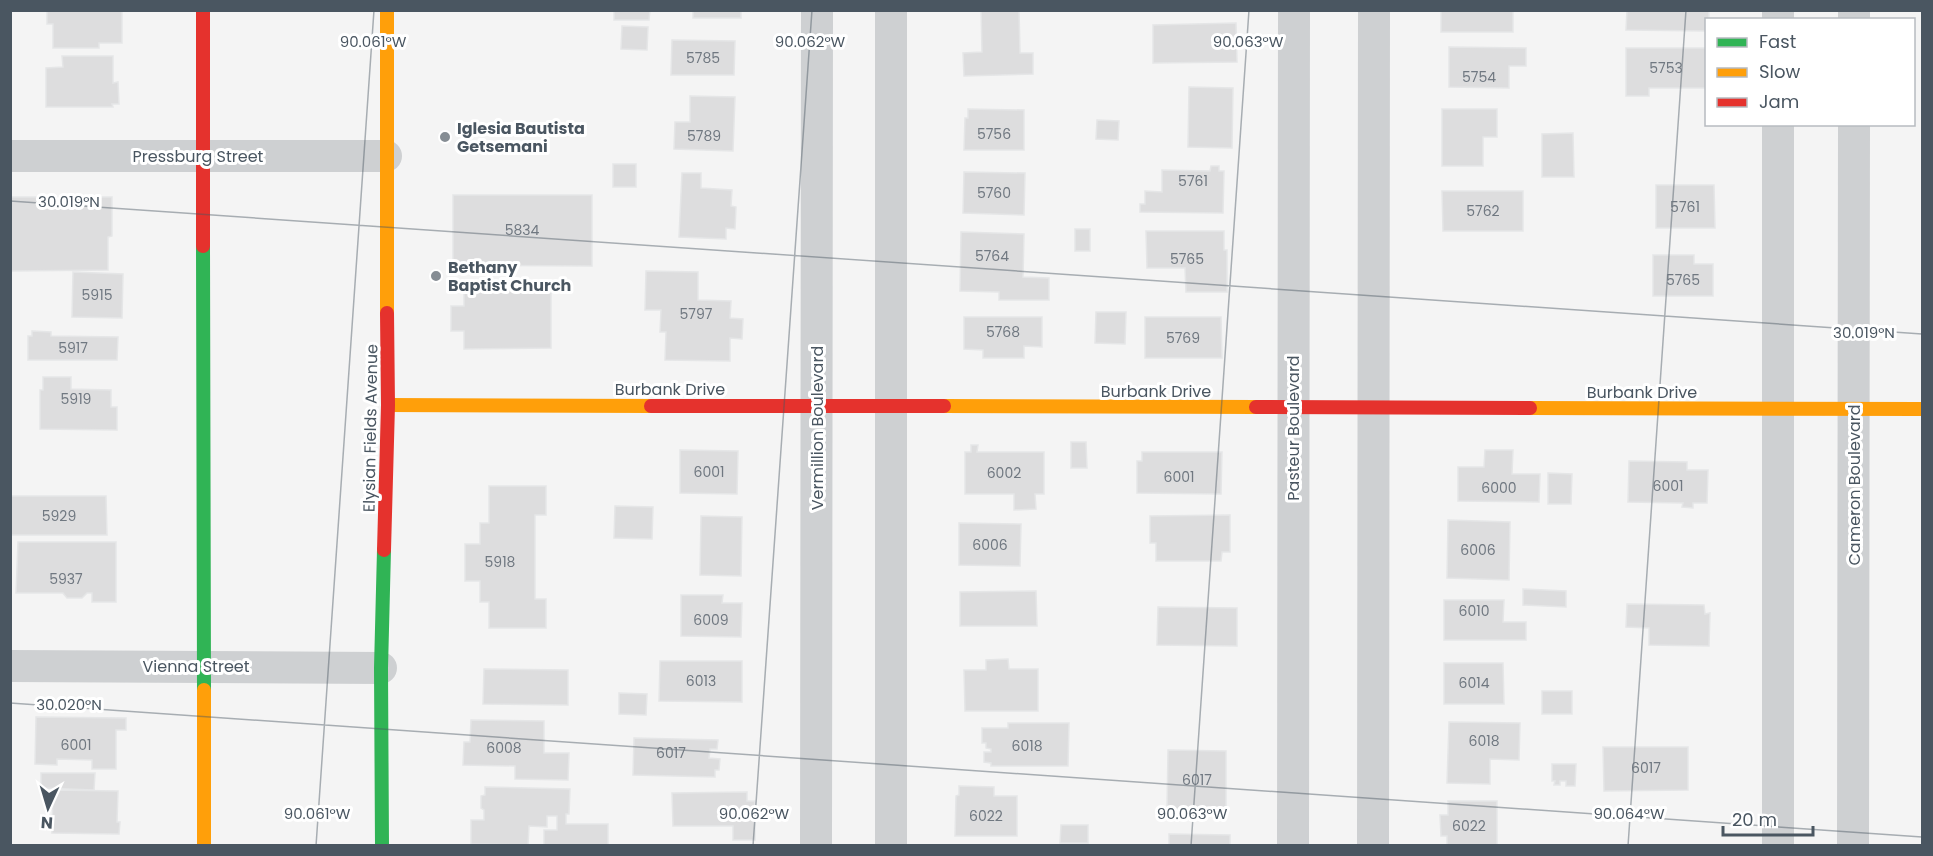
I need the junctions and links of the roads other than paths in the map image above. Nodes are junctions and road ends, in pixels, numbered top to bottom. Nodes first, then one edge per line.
1 (203, 10) edge
2 (387, 10) edge
3 (817, 10) edge
4 (891, 10) edge
5 (1294, 10) edge
6 (1374, 10) edge
7 (1778, 126) edge
8 (1854, 126) edge
9 (10, 156) edge
10 (205, 156) junction
11 (386, 156) junction
12 (388, 405) junction
13 (817, 406) junction
14 (891, 406) junction
15 (1293, 407) junction
16 (1373, 408) junction
17 (1778, 409) junction
18 (1854, 409) junction
19 (1923, 409) edge
20 (10, 666) edge
21 (204, 666) junction
22 (381, 668) junction
23 (204, 846) edge
24 (382, 846) edge
25 (816, 846) edge
26 (891, 846) edge
27 (1293, 846) edge
28 (1373, 846) edge
29 (1778, 846) edge
30 (1853, 846) edge

1 - 10 main road
2 - 11 main road, Elysian Fields Avenue
3 - 13 street, Vermillion Boulevard
4 - 14 street
5 - 15 street, Pasteur Boulevard
6 - 16 street
7 - 17 street
8 - 18 street, Cameron Boulevard
9 - 10 street, Pressburg Street
10 - 11 street, Pressburg Street
10 - 21 main road
11 - 12 main road, Elysian Fields Avenue
12 - 13 main road, Burbank Drive
12 - 22 main road, Elysian Fields Avenue
13 - 14 main road, Burbank Drive
13 - 25 street, Vermillion Boulevard
14 - 15 main road, Burbank Drive
14 - 26 street
15 - 16 main road, Burbank Drive
15 - 27 street, Pasteur Boulevard
16 - 17 main road, Burbank Drive
16 - 28 street
17 - 18 main road, Burbank Drive
17 - 29 street
18 - 19 main road, Burbank Drive
18 - 30 street, Cameron Boulevard
20 - 21 street, Vienna Street
21 - 22 street, Vienna Street
21 - 23 main road
22 - 24 main road, Elysian Fields Avenue

